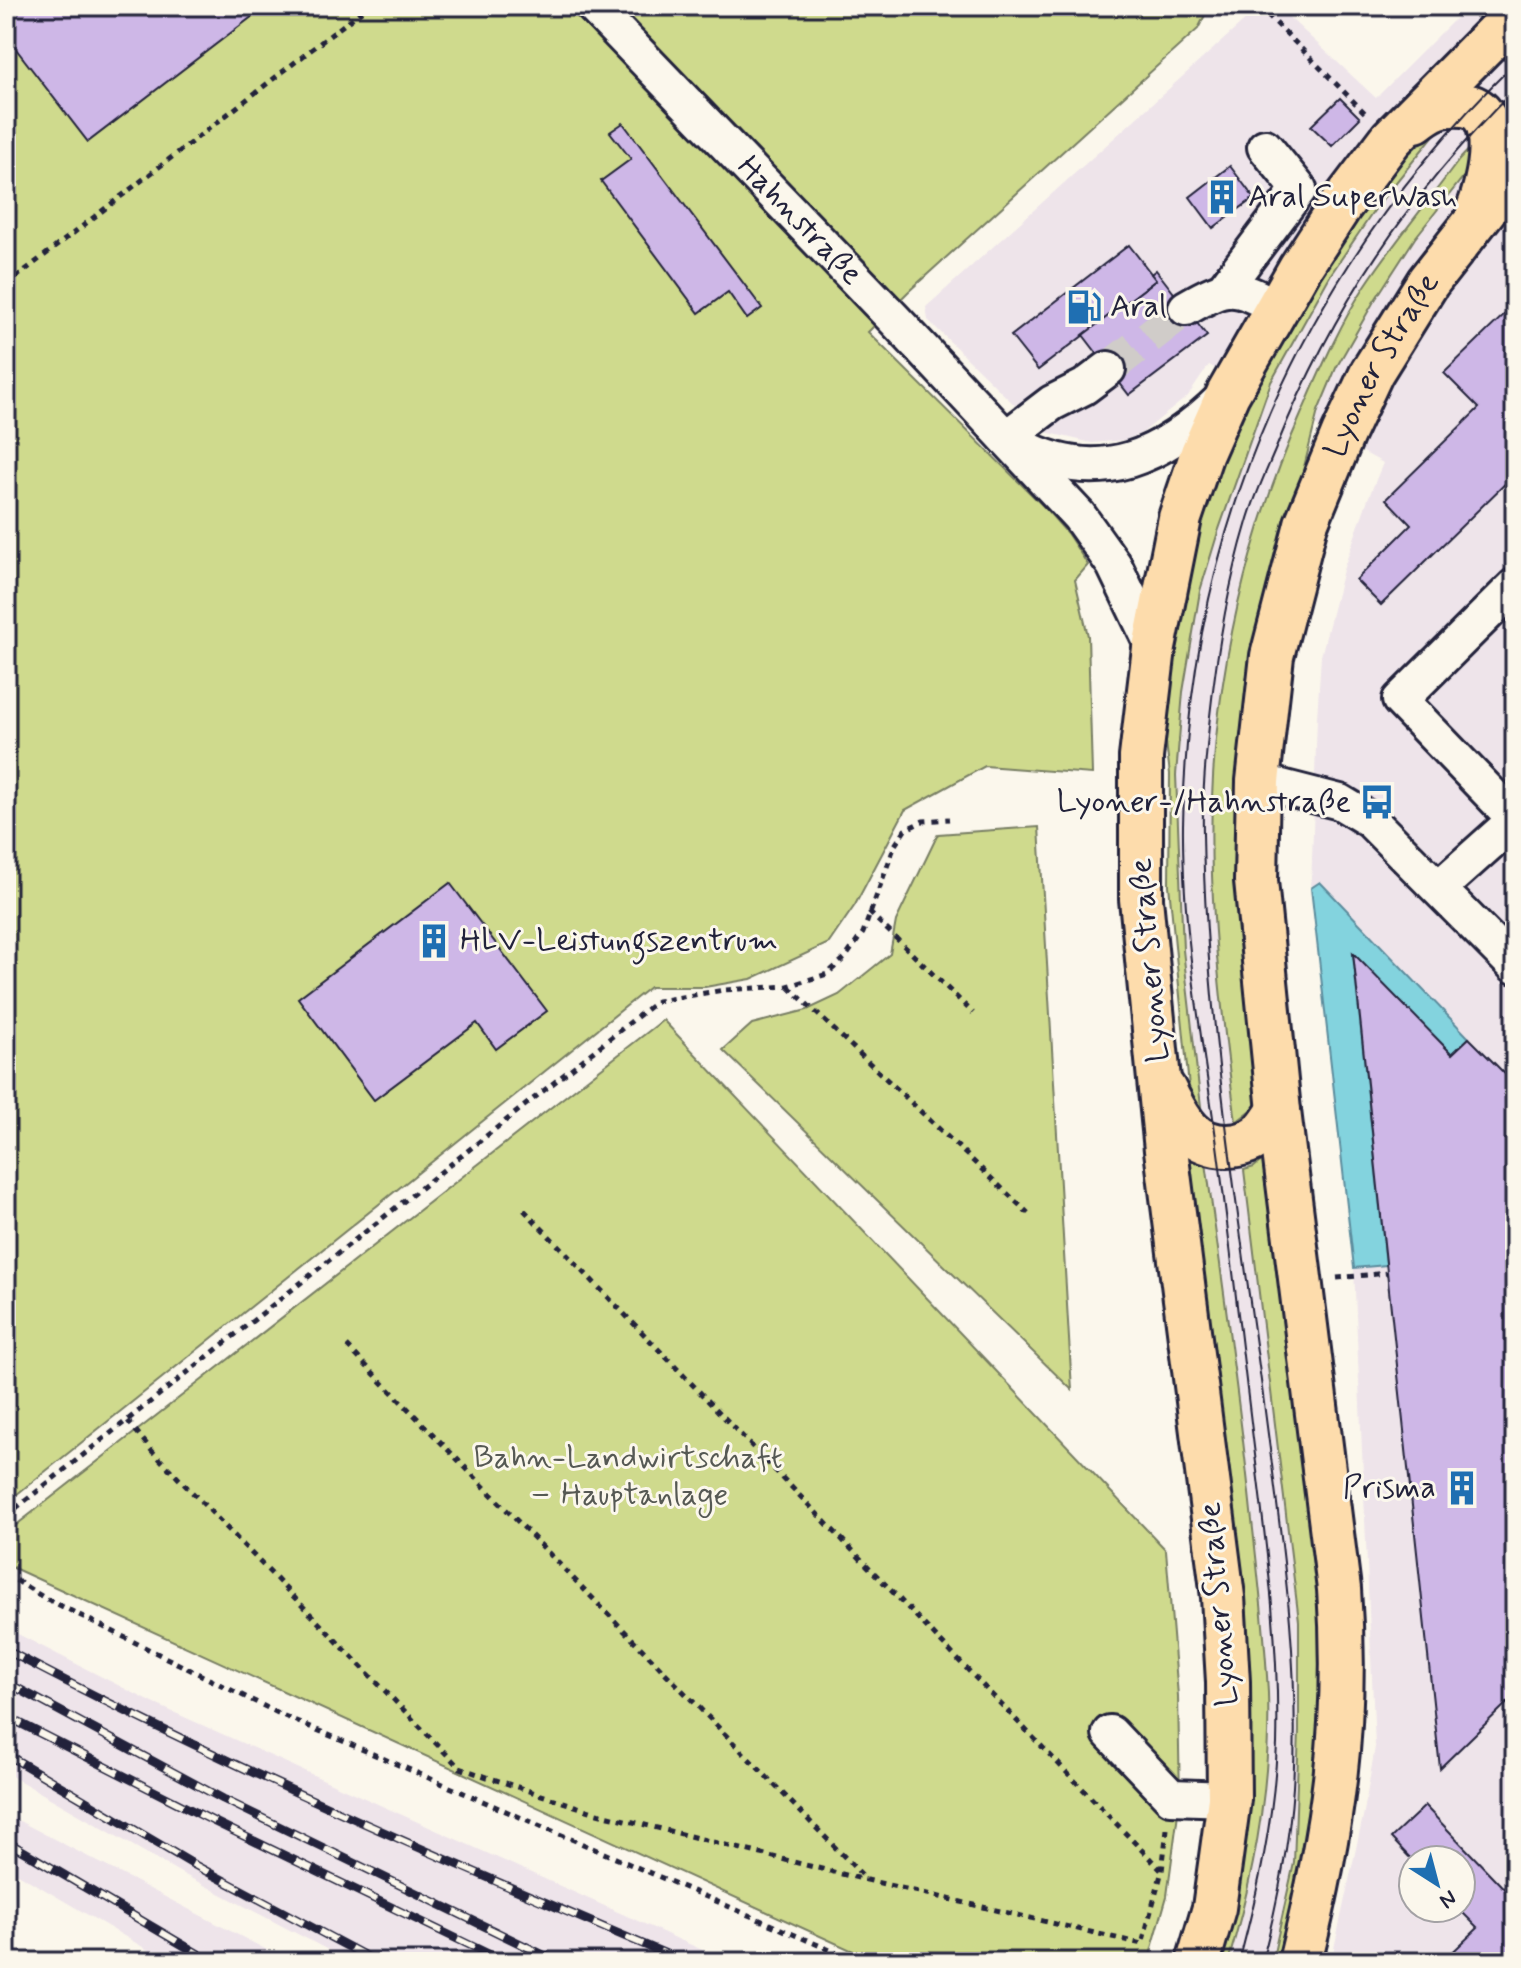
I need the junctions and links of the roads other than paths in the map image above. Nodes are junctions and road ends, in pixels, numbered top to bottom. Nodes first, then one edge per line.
1 (593, 6) edge
2 (1515, 14) edge
3 (1382, 129) junction
4 (1265, 147) dead end
5 (1515, 171) edge
6 (1472, 225) junction
7 (1224, 289) junction
8 (1277, 307) junction
9 (1186, 308) tunnel mouth
10 (1108, 369) tunnel mouth
11 (1228, 394) junction
12 (1006, 438) junction
13 (1515, 586) edge
14 (1154, 648) junction
15 (1258, 781) junction
16 (1515, 819) edge
17 (1439, 888) junction
18 (1515, 966) edge
19 (1160, 1080) junction
20 (1279, 1111) junction
21 (1110, 1733) dead end
22 (1229, 1799) junction
23 (1198, 1962) edge
24 (1300, 1962) edge

1 - 12 street, Hahnstraße
2 - 3 main road, Lyoner Straße
3 - 6 main road
3 - 8 main road, Lyoner Straße
4 - 7 street
5 - 6 main road, Lyoner Straße
6 - 15 main road, Lyoner Straße
7 - 8 street
7 - 9 street
8 - 11 main road, Lyoner Straße
10 - 12 street
11 - 12 street, Hahnstraße
11 - 14 main road, Lyoner Straße
12 - 14 street, Hahnstraße
13 - 16 street
14 - 19 main road, Lyoner Straße
15 - 17 street
15 - 20 main road, Lyoner Straße
16 - 17 street
17 - 18 street
19 - 20 main road
19 - 22 main road, Lyoner Straße
20 - 24 main road, Lyoner Straße
21 - 22 street
22 - 23 main road, Lyoner Straße

